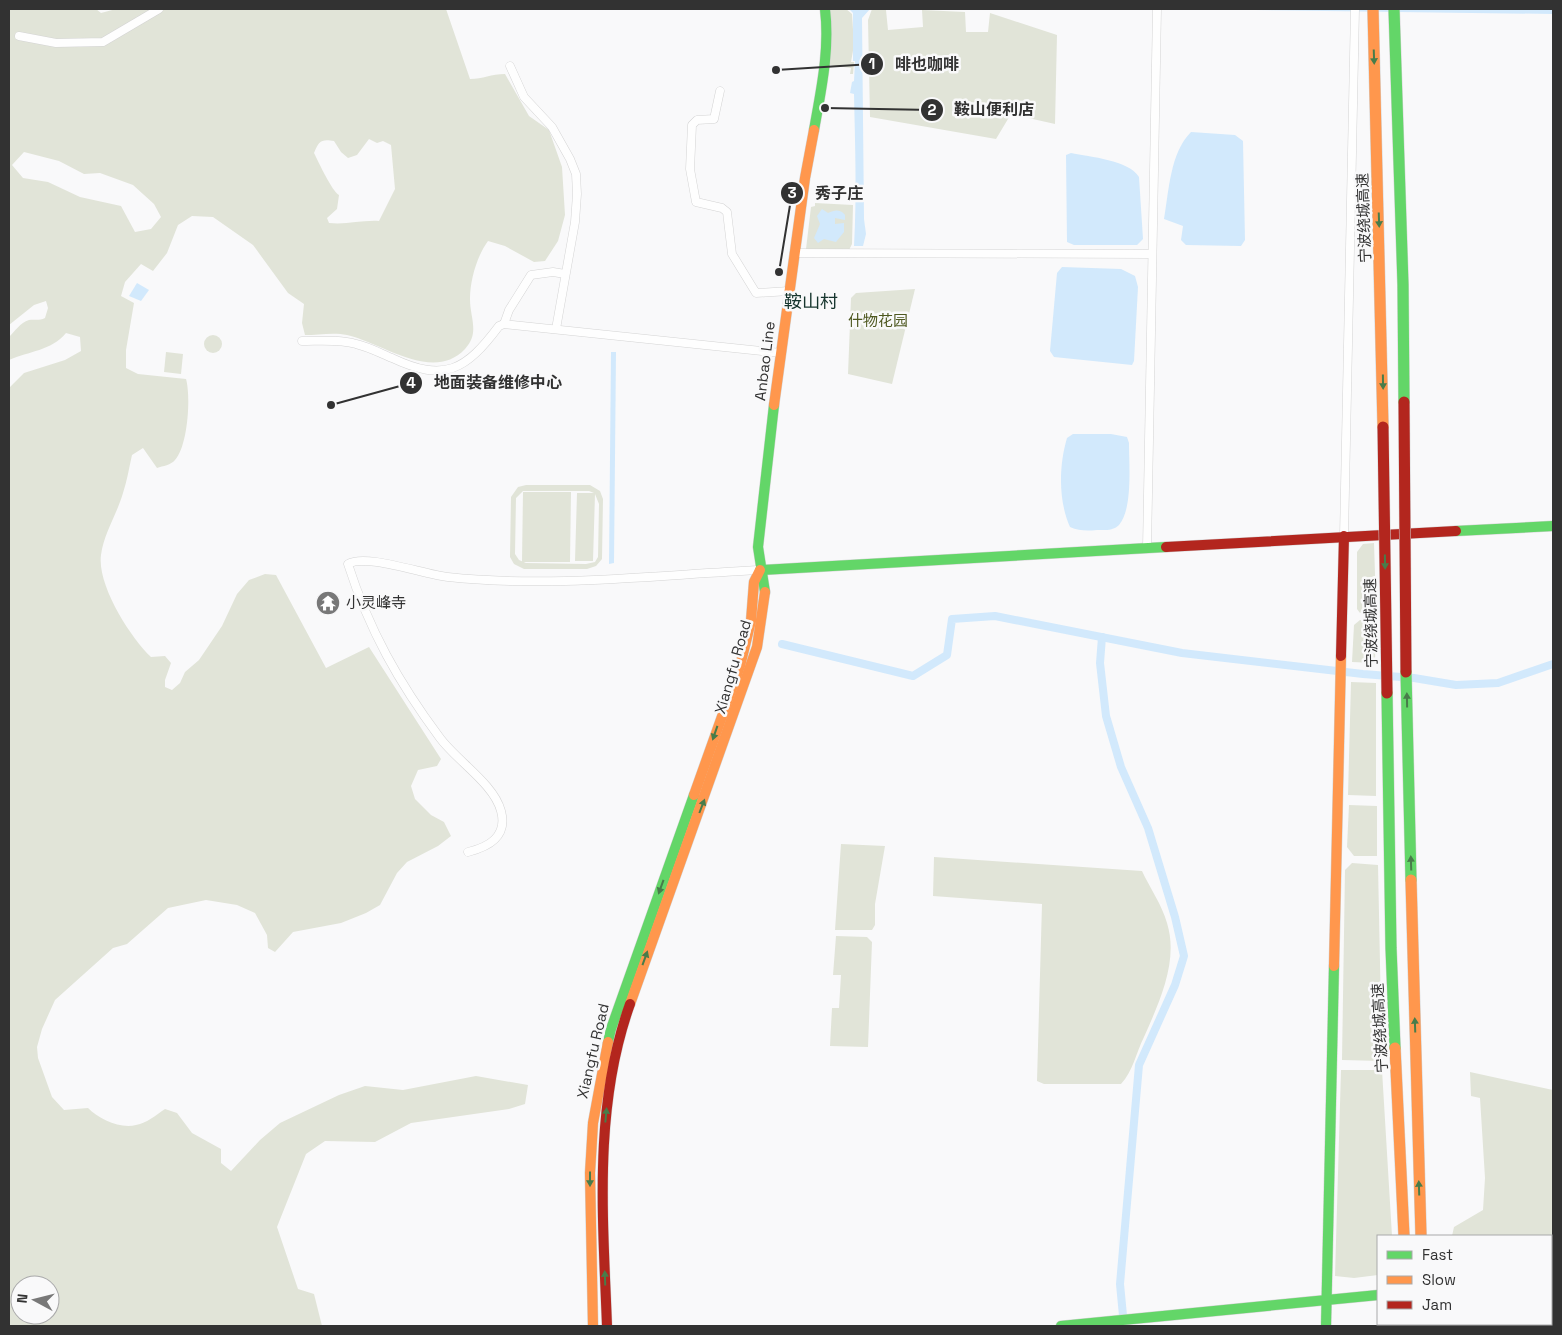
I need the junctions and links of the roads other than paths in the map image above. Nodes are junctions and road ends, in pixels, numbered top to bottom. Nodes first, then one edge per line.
1 (158, 9) edge
2 (825, 9) edge
3 (1373, 9) edge
4 (1394, 9) edge
5 (1157, 11) edge
6 (1355, 11) edge
7 (19, 36) dead end
8 (510, 66) dead end
9 (720, 90) dead end
10 (794, 253) junction
11 (1152, 254) junction
12 (565, 274) junction
13 (789, 291) junction
14 (504, 324) junction
15 (556, 329) junction
16 (302, 341) dead end
17 (781, 354) junction
18 (1553, 526) edge
19 (1344, 536) junction
20 (1147, 548) junction
21 (760, 570) junction
22 (468, 852) dead end
23 (1404, 1235) edge
24 (1421, 1235) edge
25 (1377, 1295) edge
26 (1326, 1300) junction
27 (592, 1326) edge
28 (607, 1326) edge
29 (1061, 1326) edge
30 (1326, 1326) edge

1 - 7 street
2 - 10 main road, Anbao Line
3 -> 23 main road, 宁波绕城高速, bridge
24 -> 4 main road, bridge
5 - 11 street
6 - 19 street
8 - 12 street
9 - 13 street
10 - 11 street
10 - 13 main road, Anbao Line
11 - 20 street
12 - 14 street
12 - 15 street
13 - 17 main road, Anbao Line
14 - 15 street
14 - 16 street
15 - 17 street
17 - 21 main road, Anbao Line
18 - 19 main road
19 - 20 main road
19 - 26 main road
20 - 21 main road
21 - 22 street
21 -> 27 main road, Xiangfu Road
28 -> 21 main road, Xiangfu Road
25 - 26 main road
26 - 29 main road
26 - 30 main road

